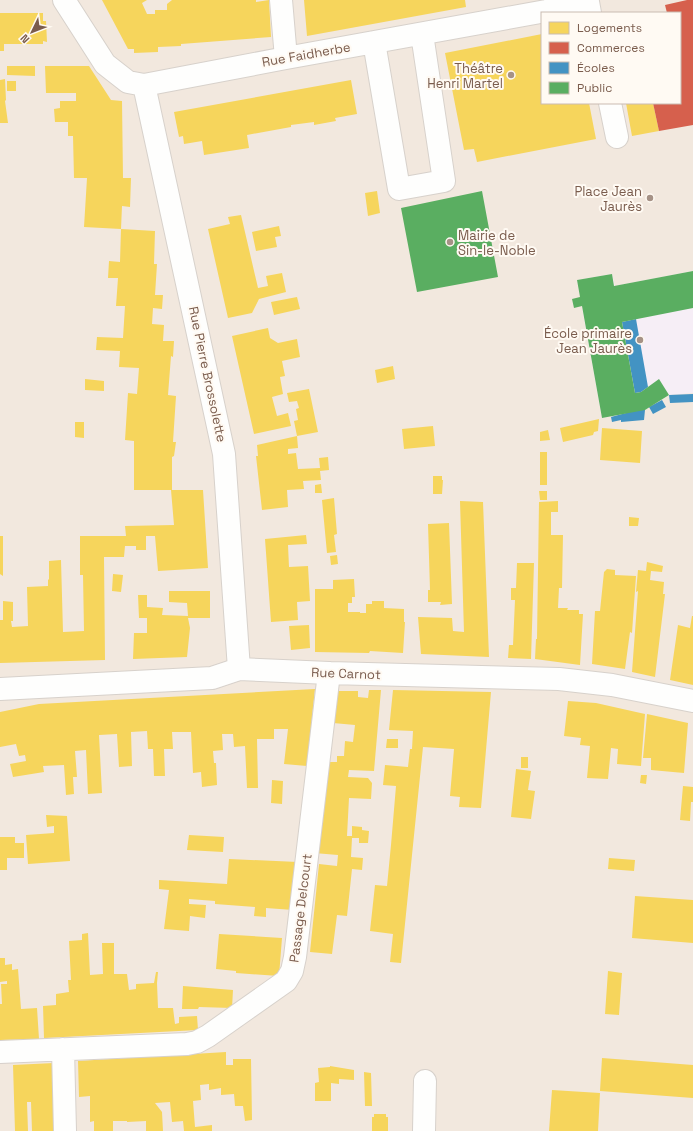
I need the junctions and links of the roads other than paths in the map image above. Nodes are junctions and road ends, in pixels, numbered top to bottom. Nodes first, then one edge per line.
1 (64, 0) edge
2 (281, 0) edge
3 (590, 5) edge
4 (541, 12) edge
5 (543, 12) edge
6 (422, 34) junction
7 (374, 42) junction
8 (286, 58) junction
9 (144, 85) junction
10 (610, 104) edge
11 (617, 137) dead end
12 (239, 668) junction
13 (329, 673) junction
14 (0, 689) edge
15 (693, 701) edge
16 (63, 1049) junction
17 (0, 1052) edge
18 (425, 1080) dead end
19 (65, 1131) edge
20 (424, 1131) edge

1 - 9 street, Rue Faidherbe
2 - 8 street
3 - 5 street, Rue Faidherbe
4 - 6 street, Rue Faidherbe
6 - 7 street, Rue Faidherbe
6 - 7 street
7 - 8 street, Rue Faidherbe
8 - 9 street, Rue Faidherbe
9 - 12 street, Rue Pierre Brossolette
10 - 11 street
12 - 13 street, Rue Carnot
12 - 14 street, Rue Carnot
13 - 15 street, Rue Carnot
13 - 16 street, Passage Delcourt
16 - 17 street, Passage Delcourt
16 - 19 street
18 - 20 street

